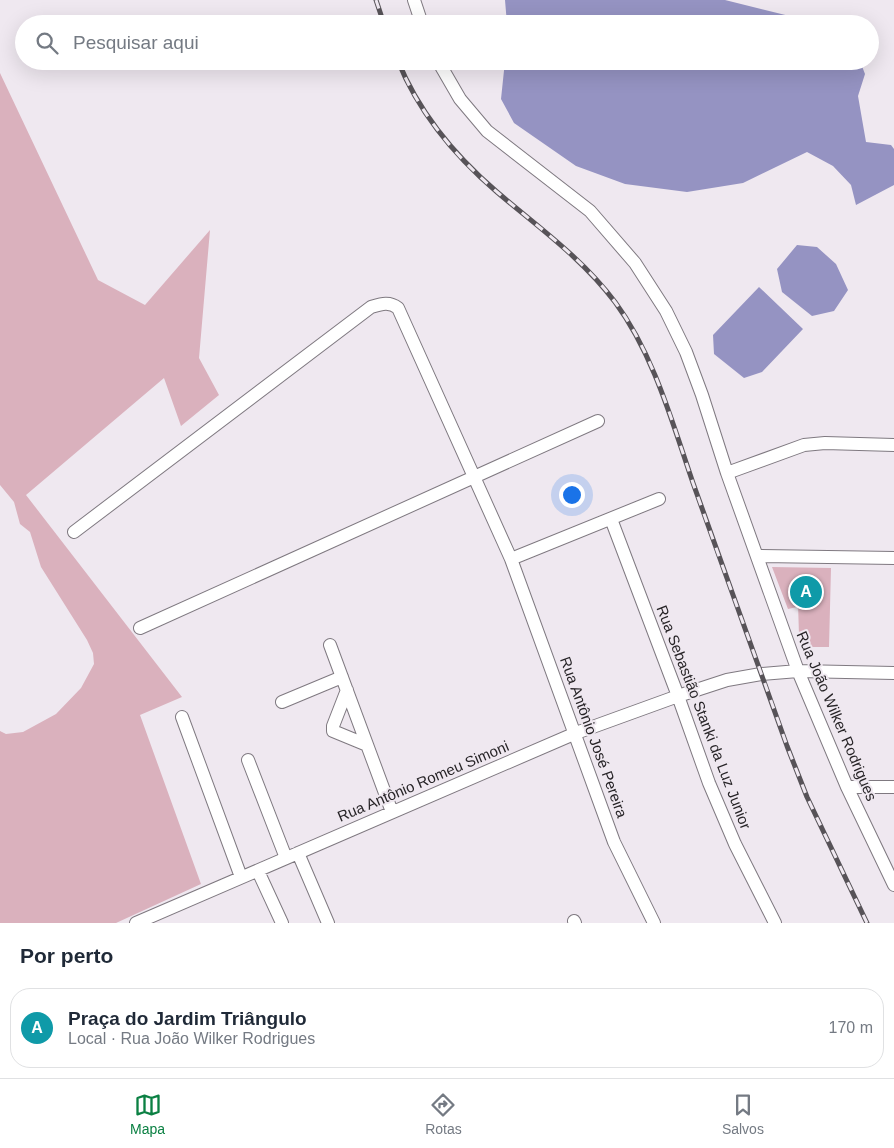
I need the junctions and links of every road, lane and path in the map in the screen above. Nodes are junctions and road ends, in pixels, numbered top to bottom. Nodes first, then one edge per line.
1 (414, 0) edge
2 (419, 15) edge
3 (443, 70) edge
4 (598, 421) dead end
5 (894, 445) edge
6 (727, 473) junction
7 (476, 477) junction
8 (659, 498) dead end
9 (612, 519) junction
10 (74, 532) dead end
11 (757, 556) junction
12 (894, 558) edge
13 (512, 559) junction
14 (140, 628) dead end
15 (330, 645) dead end
16 (798, 671) junction
17 (894, 672) edge
18 (342, 677) junction
19 (346, 690) junction
20 (678, 696) junction
21 (282, 702) dead end
22 (182, 717) dead end
23 (576, 732) junction
24 (367, 745) junction
25 (248, 760) dead end
26 (847, 787) junction
27 (894, 787) edge
28 (392, 812) junction
29 (292, 855) junction
30 (258, 871) junction
31 (242, 877) junction
32 (894, 884) edge
33 (136, 923) edge
34 (282, 923) edge
35 (328, 923) edge
36 (654, 923) edge
37 (775, 923) edge

1 - 2 street
3 - 6 street, Rua João Wilker Rodrigues
4 - 7 street
5 - 6 street
6 - 11 street, Rua João Wilker Rodrigues
7 - 10 street, Rua Antônio José Pereira
7 - 13 street, Rua Antônio José Pereira
7 - 14 street
8 - 9 street
9 - 13 street
9 - 20 street, Rua Sebastião Stanki da Luz Junior
11 - 12 street
11 - 16 street, Rua João Wilker Rodrigues
13 - 23 street, Rua Antônio José Pereira
15 - 18 street
16 - 17 street, Rua Antônio Romeu Simoni
16 - 20 street, Rua Antônio Romeu Simoni
16 - 26 street, Rua João Wilker Rodrigues
18 - 19 street
18 - 21 street
19 - 24 street
19 - 24 street
20 - 23 street, Rua Antônio Romeu Simoni
20 - 37 street, Rua Sebastião Stanki da Luz Junior
22 - 31 street
23 - 28 street, Rua Antônio Romeu Simoni
23 - 36 street, Rua Antônio José Pereira
24 - 28 street
25 - 29 street
26 - 27 street
26 - 32 street, Rua João Wilker Rodrigues
28 - 29 street, Rua Antônio Romeu Simoni
29 - 30 street, Rua Antônio Romeu Simoni
29 - 35 street
30 - 31 street, Rua Antônio Romeu Simoni
30 - 34 street
31 - 33 street, Rua Antônio Romeu Simoni

